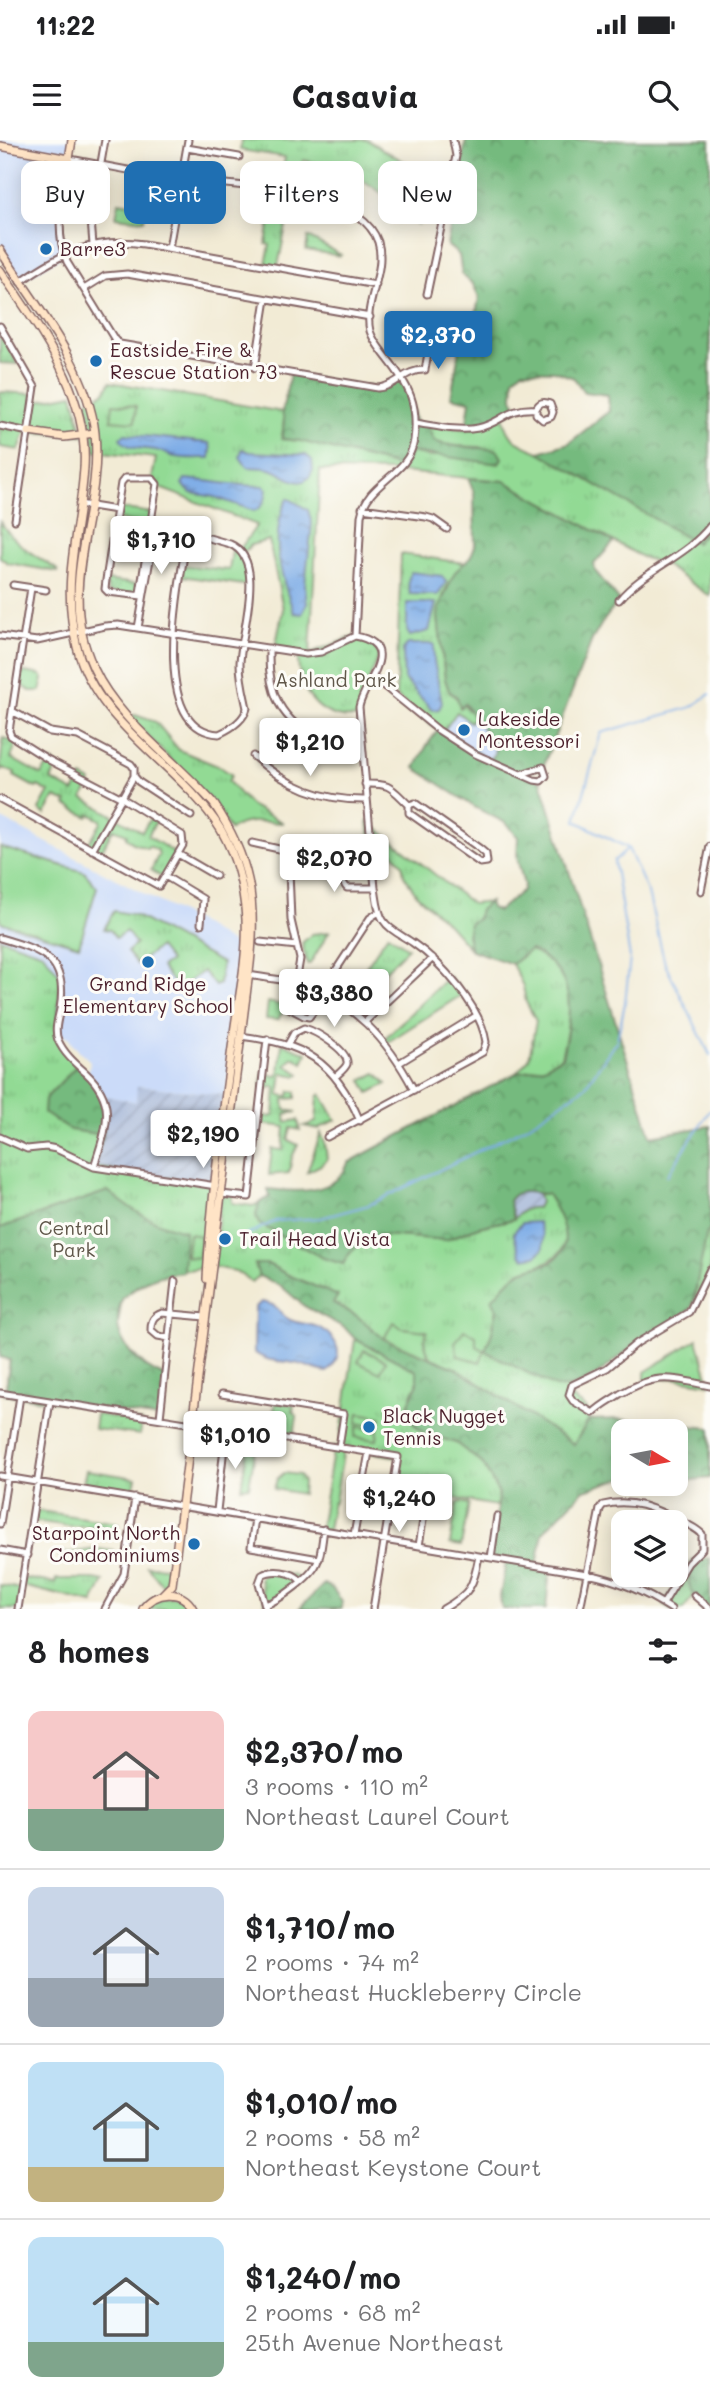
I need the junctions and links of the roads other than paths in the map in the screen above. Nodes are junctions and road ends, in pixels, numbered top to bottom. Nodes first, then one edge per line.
1 (72, 140) edge
2 (105, 140) edge
3 (188, 140) edge
4 (453, 140) edge
5 (0, 146) edge
6 (187, 148) junction
7 (239, 157) dead end
8 (69, 159) junction
9 (82, 161) edge
10 (102, 161) edge
11 (184, 161) edge
12 (226, 185) edge
13 (91, 224) edge
14 (173, 224) edge
15 (93, 245) junction
16 (169, 248) junction
17 (0, 250) edge
18 (64, 255) junction
19 (0, 270) edge
20 (20, 282) junction
21 (376, 285) junction
22 (84, 289) junction
23 (427, 294) dead end
24 (266, 299) junction
25 (370, 317) junction
26 (0, 326) edge
27 (432, 331) dead end
28 (255, 368) junction
29 (425, 370) junction
30 (401, 377) junction
31 (423, 380) dead end
32 (536, 409) dead end
33 (415, 423) junction
34 (0, 426) edge
35 (29, 432) junction
36 (95, 433) junction
37 (83, 435) junction
38 (79, 504) junction
39 (89, 506) junction
40 (362, 508) junction
41 (116, 510) junction
42 (15, 520) dead end
43 (153, 525) junction
44 (710, 526) edge
45 (447, 529) dead end
46 (188, 532) junction
47 (13, 584) dead end
48 (31, 588) junction
49 (46, 590) dead end
50 (142, 596) junction
51 (619, 600) dead end
52 (138, 628) junction
53 (77, 632) junction
54 (173, 634) junction
55 (0, 636) edge
56 (355, 636) junction
57 (23, 640) junction
58 (242, 644) junction
59 (270, 648) junction
60 (374, 678) junction
61 (12, 711) junction
62 (361, 746) junction
63 (253, 756) dead end
64 (521, 774) dead end
65 (134, 776) junction
66 (365, 784) junction
67 (122, 798) junction
68 (0, 799) edge
69 (367, 800) junction
70 (409, 804) junction
71 (191, 816) dead end
72 (251, 843) dead end
73 (710, 846) edge
74 (92, 850) junction
75 (178, 854) junction
76 (297, 860) junction
77 (165, 876) junction
78 (216, 876) dead end
79 (375, 888) junction
80 (701, 891) dead end
81 (379, 912) junction
82 (201, 924) dead end
83 (0, 938) edge
84 (260, 942) dead end
85 (297, 946) junction
86 (433, 958) junction
87 (245, 975) junction
88 (298, 984) junction
89 (321, 993) junction
90 (288, 1007) dead end
91 (476, 1016) junction
92 (366, 1021) junction
93 (237, 1035) junction
94 (267, 1039) junction
95 (288, 1044) junction
96 (400, 1063) junction
97 (335, 1077) junction
98 (414, 1090) junction
99 (360, 1121) junction
100 (0, 1137) edge
101 (327, 1137) dead end
102 (94, 1167) junction
103 (219, 1188) junction
104 (710, 1269) edge
105 (175, 1281) dead end
106 (172, 1314) junction
107 (205, 1317) junction
108 (169, 1338) junction
109 (710, 1386) edge
110 (0, 1393) edge
111 (222, 1394) dead end
112 (20, 1396) junction
113 (50, 1401) junction
114 (160, 1418) junction
115 (192, 1423) junction
116 (226, 1429) junction
117 (339, 1447) junction
118 (369, 1452) junction
119 (0, 1476) edge
120 (7, 1478) junction
121 (38, 1482) junction
122 (135, 1498) junction
123 (426, 1501) dead end
124 (182, 1505) junction
125 (217, 1511) junction
126 (497, 1516) dead end
127 (255, 1518) junction
128 (0, 1524) edge
129 (324, 1529) junction
130 (354, 1535) junction
131 (384, 1540) junction
132 (419, 1546) junction
133 (0, 1550) edge
134 (27, 1555) junction
135 (479, 1556) junction
136 (491, 1558) junction
137 (319, 1559) junction
138 (587, 1574) junction
139 (300, 1580) junction
140 (172, 1585) junction
141 (162, 1595) junction
142 (694, 1595) dead end
143 (180, 1597) junction
144 (266, 1607) edge
145 (665, 1607) edge
146 (18, 1609) edge
147 (105, 1609) edge
148 (144, 1609) edge
149 (192, 1609) edge
150 (373, 1609) edge
151 (443, 1609) edge
152 (580, 1609) edge
153 (710, 1609) edge

1 - 8 street
2 - 10 street
3 - 6 street
4 - 23 street
5 - 8 street
6 - 7 street
6 - 11 street
8 - 9 street
8 - 18 street
12 - 21 street
13 - 15 street
14 - 16 street
15 - 16 street
15 - 18 street
16 - 21 street
17 - 20 street
18 - 20 street
18 - 22 street
19 - 37 street
20 - 36 street
21 - 25 street
22 - 24 street
22 - 28 street
24 - 25 street
24 - 28 street
25 - 30 street
26 - 35 street
27 - 29 street
28 - 30 street
29 - 30 street
29 - 31 street
30 - 33 street
32 - 33 street
33 - 40 street
34 - 35 street
35 - 37 street
35 - 42 street
36 - 37 street
36 - 39 street
37 - 38 street
38 - 39 street
38 - 53 street
39 - 41 street
39 - 53 street
40 - 45 street
40 - 56 street
41 - 43 street
41 - 50 street
43 - 46 street
43 - 50 street
44 - 51 street
46 - 54 street
46 - 58 street
47 - 48 street
48 - 49 street
48 - 57 street
50 - 52 street
52 - 53 street
52 - 54 street
53 - 57 street
53 - 87 street
54 - 58 street
54 - 58 street
55 - 57 street
56 - 59 street
56 - 60 street
57 - 61 street
58 - 59 street
59 - 62 street
60 - 62 street
60 - 64 street
61 - 65 street
61 - 67 street
62 - 66 street
63 - 69 street
65 - 67 street
65 - 71 street
66 - 69 street
66 - 70 street
67 - 74 street
67 - 75 street
68 - 74 street
69 - 79 street
70 - 70 street
72 - 76 street
73 - 80 street
74 - 77 street
75 - 77 street
75 - 78 street
76 - 79 street
76 - 85 street
77 - 82 street
79 - 81 street
81 - 86 street
81 - 89 street
83 - 102 street
84 - 85 street
85 - 88 street
86 - 91 street
86 - 92 street
87 - 88 street
87 - 93 street
88 - 89 street
88 - 90 street
89 - 92 street
91 - 96 street
91 - 98 street
92 - 96 street
93 - 94 street
93 - 103 street
94 - 95 street
94 - 103 street
95 - 97 street
95 - 97 street
96 - 98 street
97 - 99 street
98 - 99 street
99 - 101 street
100 - 102 street
102 - 103 street
103 - 107 street
104 - 109 street
105 - 106 street
106 - 107 street
106 - 108 street
106 - 108 street
107 - 115 street
108 - 114 street
110 - 112 street
111 - 117 street
112 - 113 street
112 - 120 street
113 - 114 street
113 - 121 street
114 - 115 street
115 - 116 street
115 - 124 street
116 - 117 street
116 - 125 street
117 - 118 street
118 - 130 street
118 - 131 street
119 - 120 street
120 - 121 street
120 - 128 street
121 - 122 street
121 - 134 street
122 - 124 street
122 - 147 street
123 - 132 street
124 - 125 street
124 - 140 street
125 - 127 street
126 - 136 street
127 - 129 street
127 - 137 street
129 - 130 street
129 - 137 street
130 - 131 street
131 - 132 street
131 - 150 street
132 - 135 street
133 - 134 street
134 - 146 street
135 - 136 street
135 - 151 street
136 - 138 street
137 - 139 street
138 - 145 street
138 - 145 street
138 - 152 street
139 - 144 street
139 - 144 street
140 - 141 street
140 - 143 street
141 - 143 street
141 - 148 street
142 - 153 street
143 - 149 street

